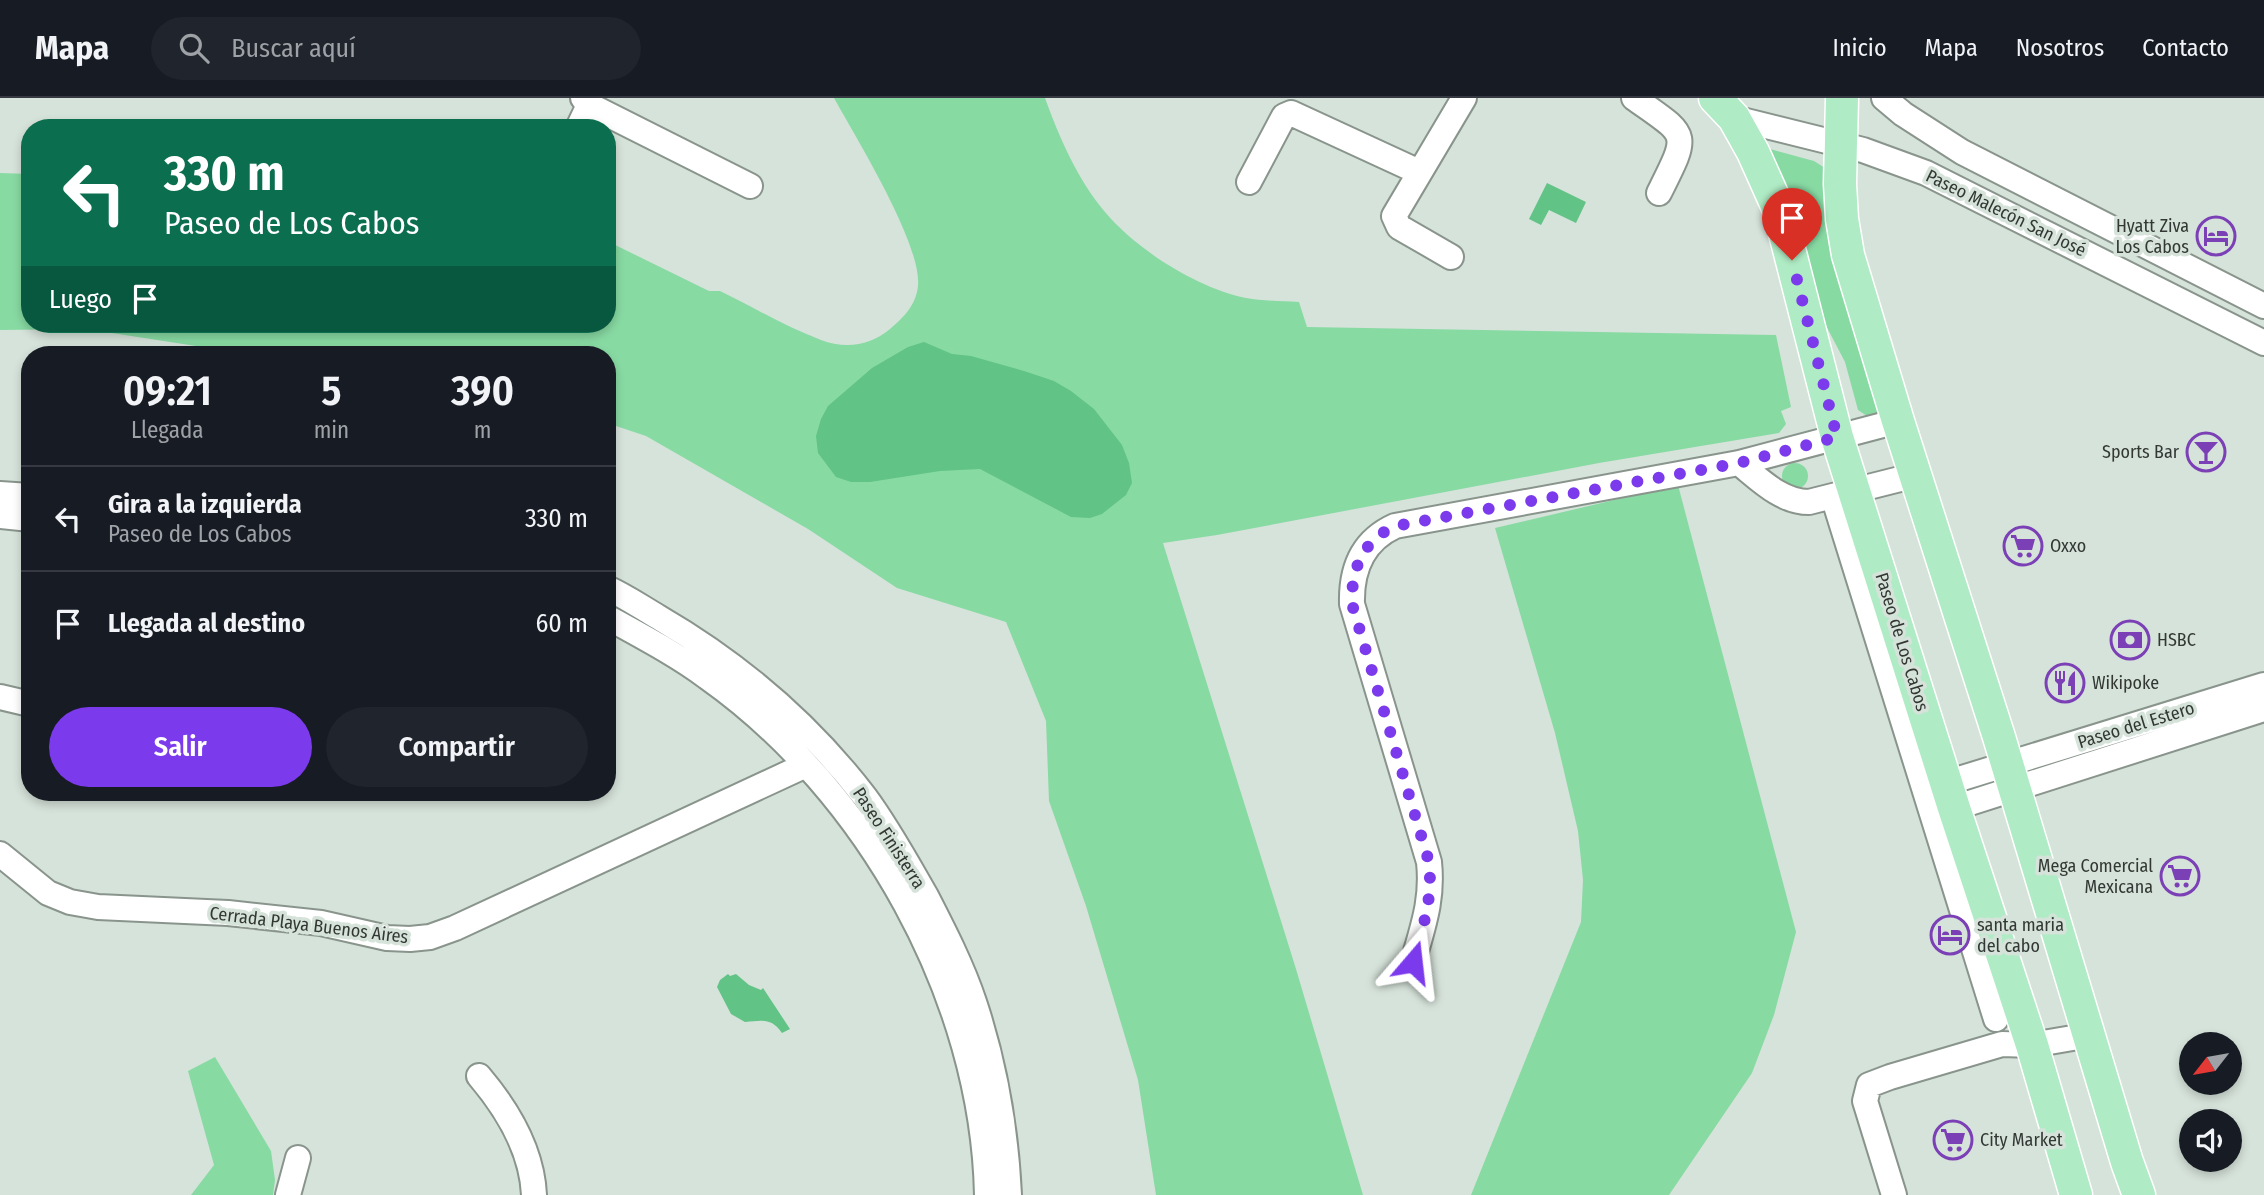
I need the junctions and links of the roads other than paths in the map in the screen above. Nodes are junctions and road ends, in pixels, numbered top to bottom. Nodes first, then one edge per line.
1 (1464, 98) edge
2 (1634, 98) edge
3 (1842, 98) edge
4 (1884, 98) edge
5 (586, 101) edge
6 (1725, 108) edge
7 (581, 119) edge
8 (1840, 144) junction
9 (1419, 172) junction
10 (1249, 182) dead end
11 (750, 186) dead end
12 (1659, 193) dead end
13 (1451, 257) dead end
14 (2264, 306) edge
15 (2264, 343) edge
16 (1898, 421) junction
17 (1837, 437) junction
18 (1739, 463) junction
19 (1916, 475) junction
20 (1844, 493) junction
21 (0, 494) edge
22 (21, 495) edge
23 (0, 516) edge
24 (21, 518) edge
25 (616, 593) edge
26 (616, 622) edge
27 (2264, 685) edge
28 (0, 697) edge
29 (21, 702) edge
30 (2264, 709) edge
31 (2209, 713) junction
32 (806, 765) junction
33 (2011, 777) junction
34 (1950, 796) junction
35 (0, 854) edge
36 (1413, 962) dead end
37 (1996, 1019) dead end
38 (2090, 1035) junction
39 (2032, 1045) junction
40 (479, 1076) dead end
41 (298, 1158) dead end
42 (2134, 1182) edge
43 (288, 1195) edge
44 (534, 1195) edge
45 (988, 1195) edge
46 (1009, 1195) edge
47 (1894, 1195) edge
48 (2076, 1195) edge
49 (2150, 1195) edge

1 - 9 street
2 - 12 street
3 - 8 main road
4 - 14 street, Paseo Malecón San José
5 - 7 street
5 - 11 street
6 - 8 street, Paseo Malecón San José
6 - 17 main road, Paseo de Los Cabos
8 - 15 street, Paseo Malecón San José
8 - 16 main road
9 - 10 street
9 - 13 street
16 - 17 street
16 - 19 main road
17 - 18 street
17 - 20 main road, Paseo de Los Cabos
18 - 20 street
18 - 36 street
19 - 20 street
19 - 33 main road
20 - 34 main road, Paseo de Los Cabos
20 - 37 street
21 - 22 street
23 - 24 street
25 - 46 street, Paseo Finisterra
26 - 32 street, Paseo Finisterra
27 - 31 street, Paseo del Estero
28 - 29 street
30 - 31 street, Paseo del Estero
31 - 33 street, Paseo del Estero
32 - 35 street, Cerrada Playa Buenos Aires
32 - 45 street, Paseo Finisterra
33 - 34 street, Paseo del Estero
33 - 38 main road
34 - 39 main road, Paseo de Los Cabos
38 - 39 street
38 - 42 main road
39 - 47 street
39 - 48 main road, Paseo de Los Cabos
40 - 44 street
41 - 43 street
42 - 49 street

